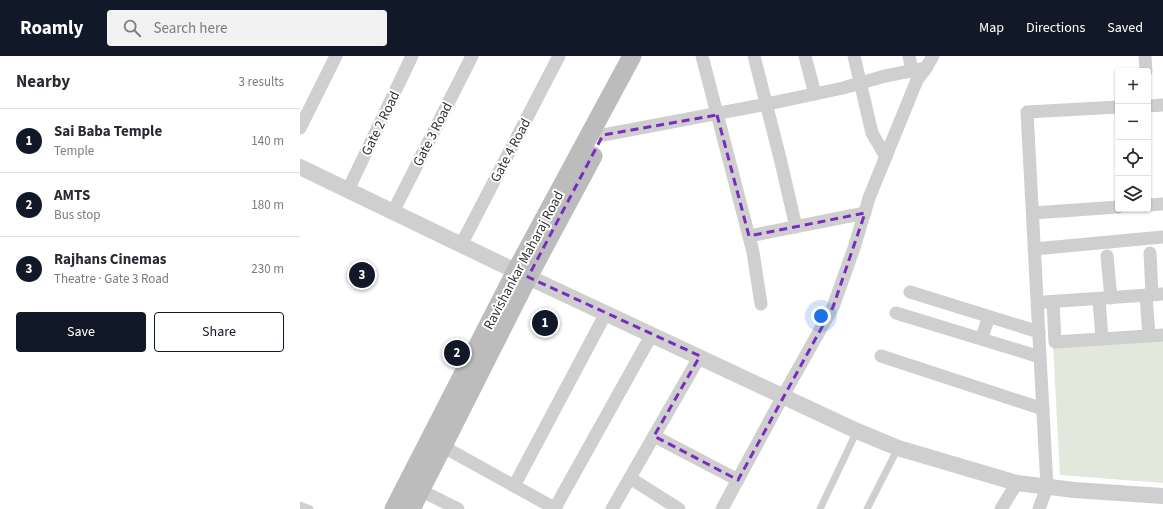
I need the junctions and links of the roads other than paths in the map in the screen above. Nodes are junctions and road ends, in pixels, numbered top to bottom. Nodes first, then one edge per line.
1 (336, 56) edge
2 (412, 56) edge
3 (472, 56) edge
4 (559, 56) edge
5 (632, 56) edge
6 (646, 56) edge
7 (702, 56) edge
8 (754, 56) edge
9 (805, 56) edge
10 (854, 56) edge
11 (909, 56) edge
12 (933, 56) edge
13 (1145, 56) edge
14 (926, 68) junction
15 (1146, 68) edge
16 (912, 71) junction
17 (860, 83) junction
18 (815, 94) junction
19 (767, 104) junction
20 (1163, 105) edge
21 (1151, 106) edge
22 (1115, 107) edge
23 (717, 115) junction
24 (300, 128) edge
25 (604, 136) junction
26 (886, 157) junction
27 (300, 167) edge
28 (348, 190) junction
29 (1163, 204) edge
30 (1151, 205) edge
31 (1115, 207) edge
32 (393, 212) junction
33 (865, 213) junction
34 (1033, 213) junction
35 (796, 227) junction
36 (749, 236) junction
37 (1163, 237) edge
38 (461, 245) junction
39 (1034, 248) junction
40 (1150, 253) dead end
41 (1107, 256) dead end
42 (522, 274) junction
43 (910, 292) dead end
44 (1154, 294) edge
45 (1105, 298) junction
46 (1053, 302) junction
47 (1037, 303) junction
48 (761, 304) dead end
49 (606, 313) junction
50 (896, 313) dead end
51 (989, 317) junction
52 (1039, 332) junction
53 (652, 334) junction
54 (1163, 335) edge
55 (1149, 336) junction
56 (982, 339) junction
57 (1102, 339) junction
58 (700, 356) junction
59 (880, 356) dead end
60 (1040, 357) junction
61 (783, 396) junction
62 (1043, 409) junction
63 (858, 430) junction
64 (654, 436) junction
65 (442, 446) junction
66 (898, 448) junction
67 (630, 478) junction
68 (738, 480) junction
69 (1018, 483) junction
70 (514, 486) junction
71 (1047, 487) junction
72 (420, 490) junction
73 (1163, 496) edge
74 (300, 505) edge
75 (310, 509) edge
76 (394, 509) edge
77 (411, 509) edge
78 (458, 509) edge
79 (556, 509) edge
80 (612, 509) edge
81 (679, 509) edge
82 (722, 509) edge
83 (820, 509) edge
84 (867, 509) edge
85 (1001, 509) edge
86 (1039, 509) edge

1 - 24 street
2 - 28 street, Gate 2 Road
3 - 32 street, Gate 3 Road
4 - 38 street, Gate 4 Road
5 - 42 main road, Ravishankar Maharaj Road
6 - 25 main road, Ravishankar Maharaj Road
7 - 23 street
8 - 19 street
9 - 18 street
10 - 17 street
11 - 16 street
12 - 14 street
13 - 15 street
14 - 16 street
14 - 26 street
16 - 17 street
17 - 18 street
17 - 26 street
18 - 19 street
19 - 23 street
19 - 35 street
20 - 21 street
22 - 34 street
23 - 25 street
23 - 36 street
25 - 42 main road, Ravishankar Maharaj Road
26 - 33 street
27 - 28 street
28 - 32 street
29 - 30 street
31 - 34 street
32 - 38 street
33 - 35 street
33 - 61 street
34 - 39 street
35 - 36 street
36 - 48 street
37 - 39 street
38 - 42 street
39 - 47 street
40 - 44 street
41 - 45 street
42 - 49 street
42 - 65 main road, Ravishankar Maharaj Road
42 - 76 main road, Ravishankar Maharaj Road
43 - 51 street
44 - 45 street
44 - 55 street
45 - 46 street
45 - 57 street
46 - 47 street
46 - 57 street
47 - 52 street
49 - 53 street
49 - 70 street
50 - 56 street
51 - 52 street
51 - 56 street
52 - 60 street
53 - 58 street
53 - 79 street
54 - 55 street
55 - 57 street
56 - 60 street
58 - 61 street
58 - 64 street
59 - 62 street
60 - 62 street
61 - 63 street
61 - 68 street
62 - 71 street
63 - 66 street
63 - 83 lane
64 - 67 street
64 - 68 street
65 - 70 street
65 - 72 main road, Ravishankar Maharaj Road
66 - 69 street
66 - 84 lane
67 - 80 street
67 - 81 street
68 - 82 street
69 - 71 street
69 - 85 street
70 - 79 street
71 - 73 street
71 - 86 street
72 - 77 main road, Ravishankar Maharaj Road
72 - 78 street
74 - 75 lane

